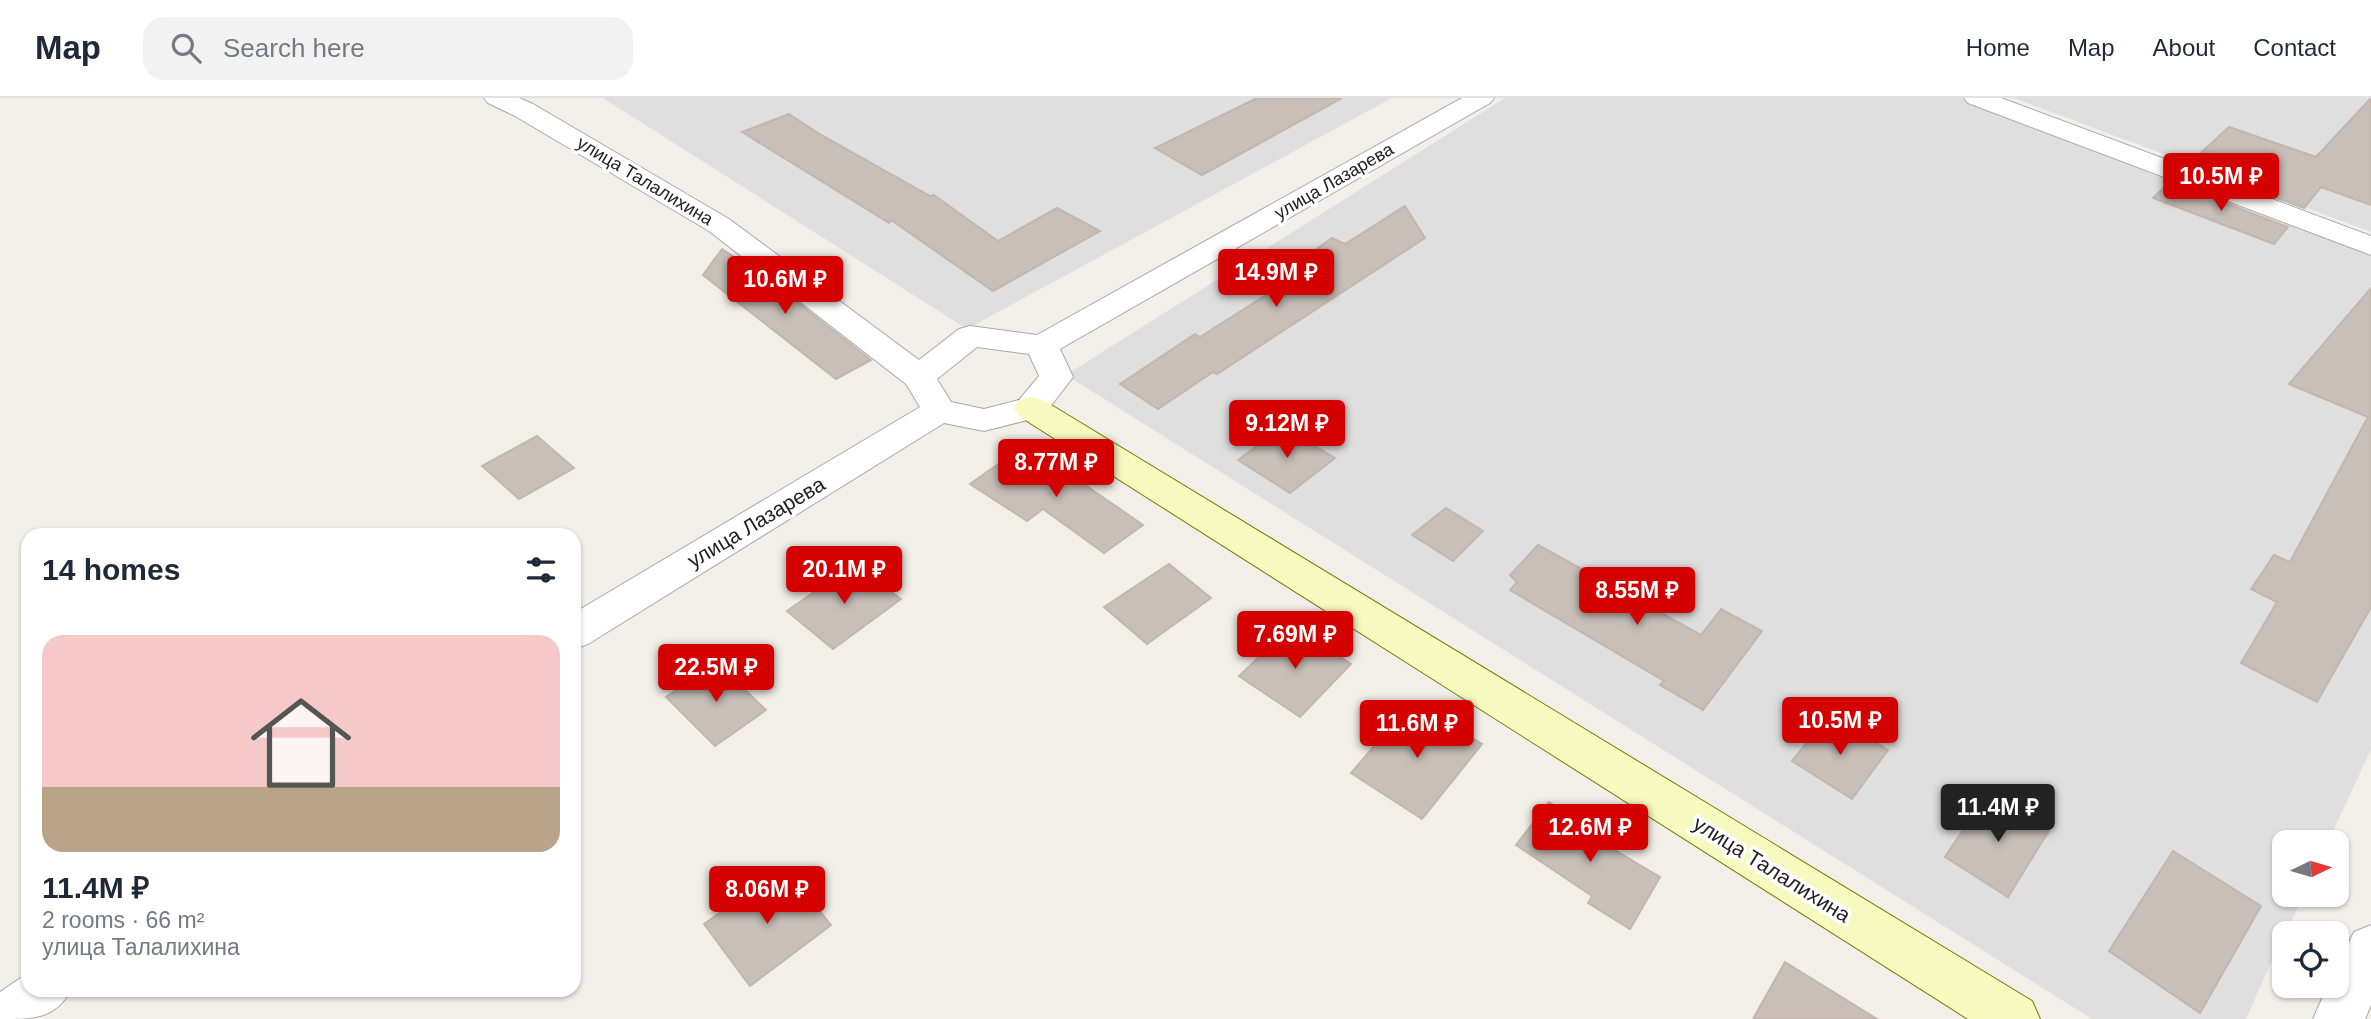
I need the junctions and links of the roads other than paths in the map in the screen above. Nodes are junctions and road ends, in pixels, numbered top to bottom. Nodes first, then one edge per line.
1 (497, 98) edge
2 (555, 98) edge
3 (1480, 98) edge
4 (1977, 98) edge
5 (524, 110) junction
6 (2371, 246) edge
7 (1042, 346) junction
8 (919, 377) junction
9 (1031, 408) junction
10 (939, 411) junction
11 (581, 629) edge
12 (2371, 948) edge
13 (36, 997) edge
14 (4, 1019) edge
15 (2014, 1019) edge
16 (2339, 1019) edge

1 - 5 street, улица Талалихина
2 - 5 street
3 - 7 street, улица Лазарева
4 - 6 street
5 - 8 street, улица Талалихина
7 - 8 street
7 - 9 street
8 - 10 street
9 - 10 street
9 - 15 street, улица Талалихина
10 - 11 street, улица Лазарева
12 - 16 street
13 - 14 street

